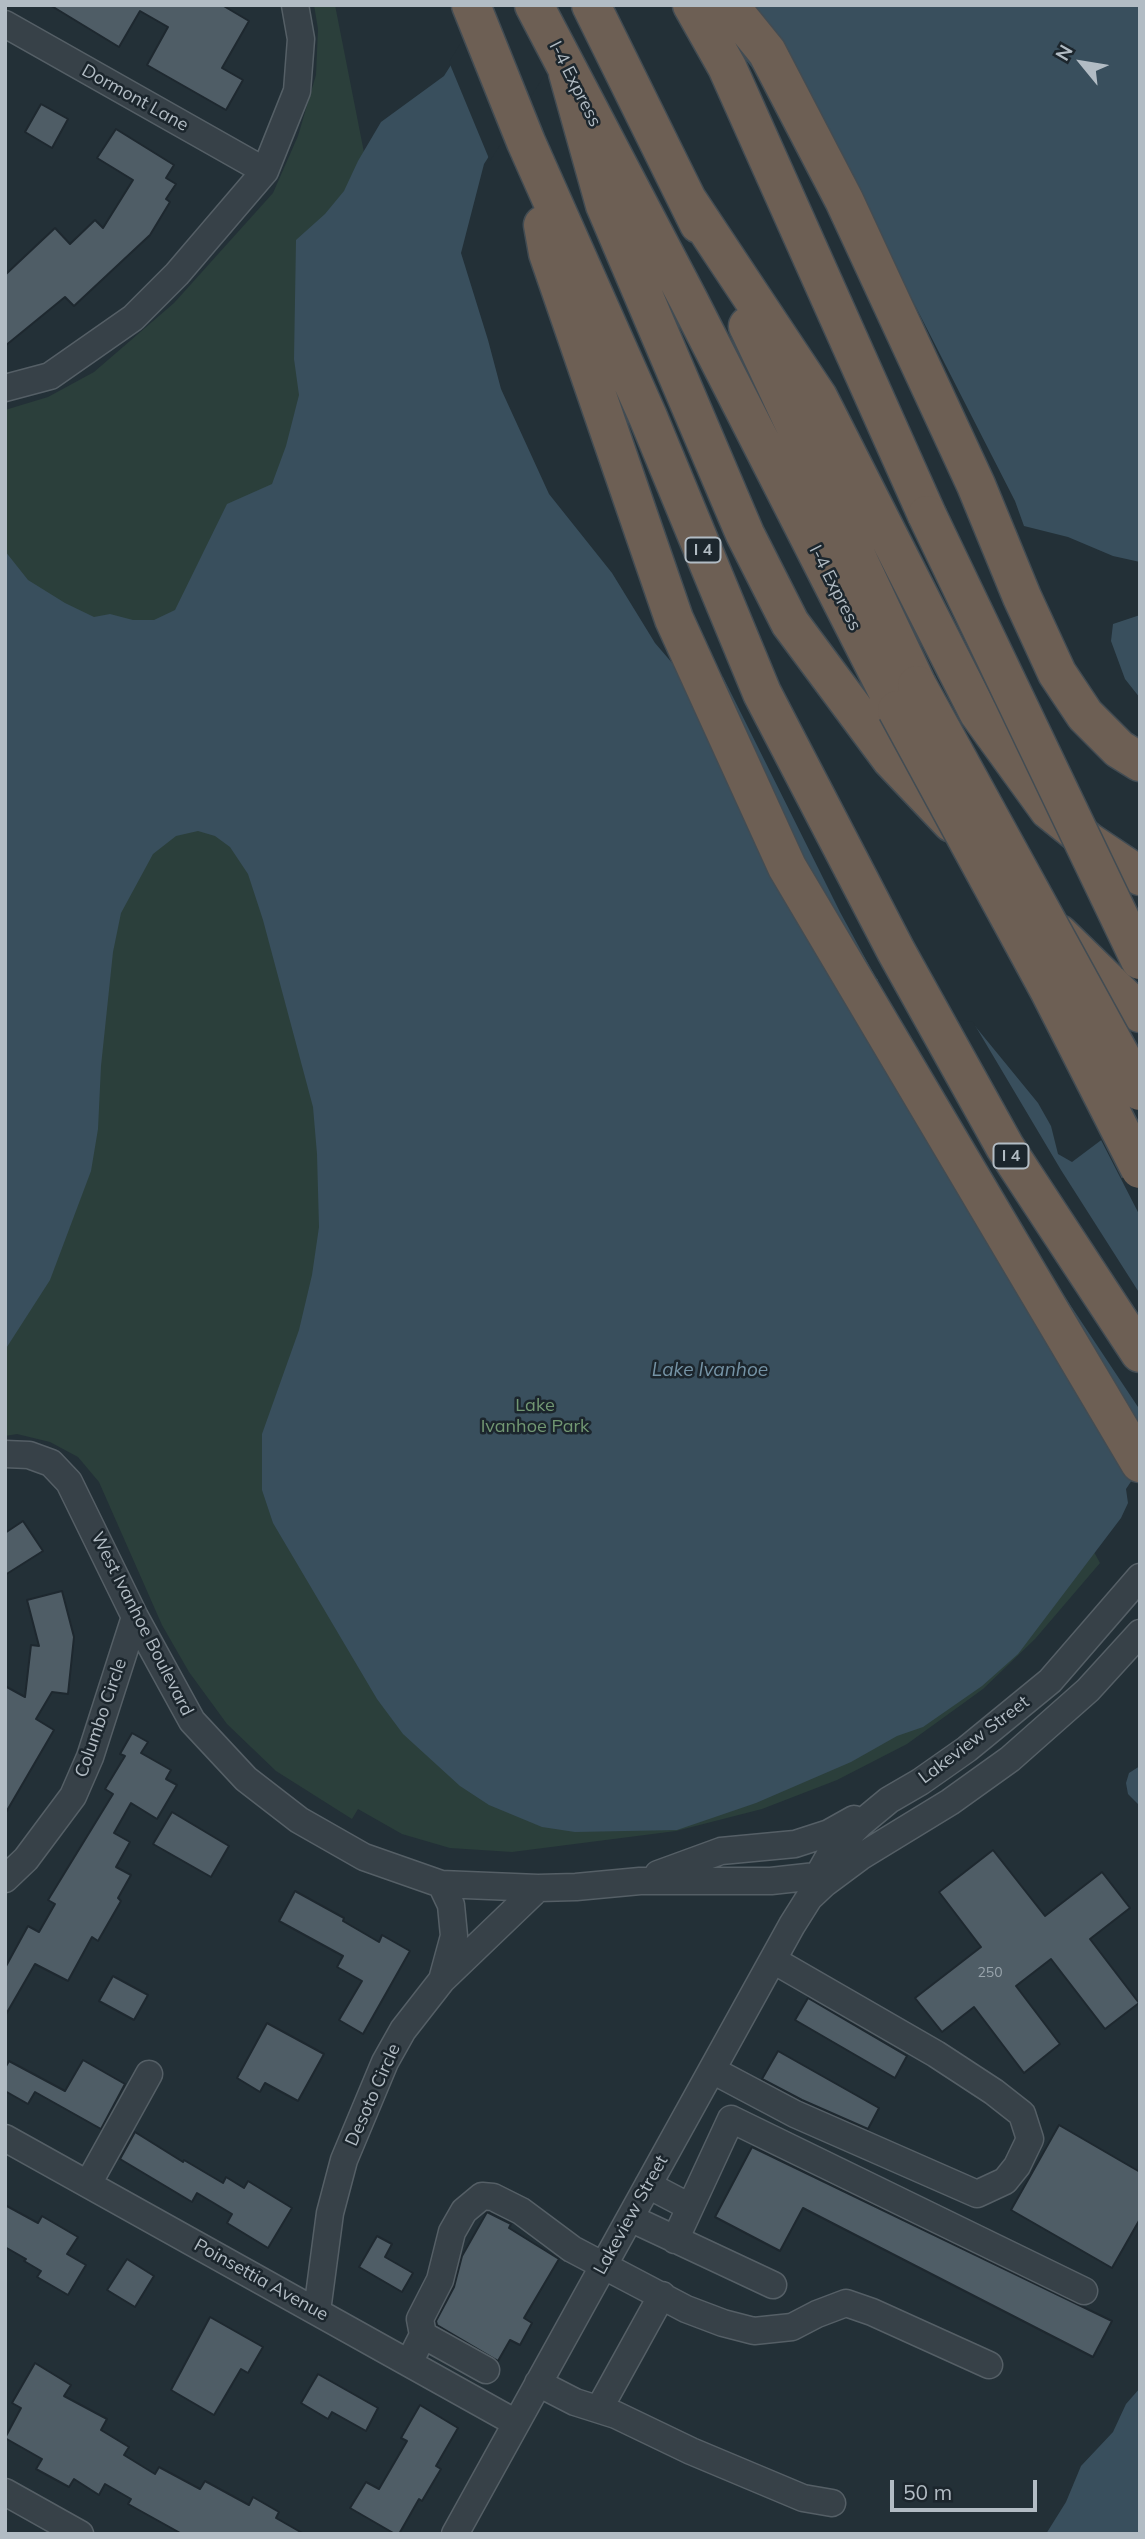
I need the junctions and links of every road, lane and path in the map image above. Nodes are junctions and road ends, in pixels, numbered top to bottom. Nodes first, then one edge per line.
1 (295, 5) edge
2 (471, 5) edge
3 (534, 5) edge
4 (692, 5) edge
5 (729, 5) edge
6 (595, 14) edge
7 (5, 24) edge
8 (568, 73) junction
9 (526, 142) junction
10 (265, 171) junction
11 (688, 201) junction
12 (5, 388) edge
13 (907, 697) junction
14 (1140, 762) edge
15 (1140, 876) edge
16 (1140, 960) edge
17 (1140, 1013) edge
18 (1140, 1091) edge
19 (1140, 1169) edge
20 (1140, 1353) edge
21 (5, 1454) edge
22 (1140, 1463) edge
23 (1140, 1577) edge
24 (135, 1617) junction
25 (1140, 1633) edge
26 (889, 1800) junction
27 (845, 1868) joint
28 (5, 1879) edge
29 (639, 1881) junction
30 (441, 1884) junction
31 (813, 1887) junction
32 (537, 1888) junction
33 (773, 1960) junction
34 (442, 1980) junction
35 (712, 2070) junction
36 (149, 2074) dead end
37 (695, 2100) junction
38 (731, 2119) junction
39 (5, 2138) edge
40 (88, 2184) junction
41 (648, 2185) junction
42 (690, 2207) junction
43 (630, 2218) junction
44 (675, 2240) junction
45 (604, 2265) junction
46 (773, 2285) dead end
47 (1084, 2291) dead end
48 (662, 2295) junction
49 (317, 2311) junction
50 (424, 2335) junction
51 (408, 2363) junction
52 (989, 2365) dead end
53 (486, 2370) dead end
54 (538, 2383) junction
55 (599, 2409) junction
56 (516, 2423) junction
57 (5, 2492) edge
58 (832, 2503) dead end
59 (80, 2534) edge
60 (455, 2534) edge

1 - 10 street
2 - 9 highway, I 4
3 - 8 highway, I-4 Express
4 - 16 highway, bridge
5 - 14 highway
6 - 11 highway, I-4 Express
7 - 10 street, Dormont Lane
8 - 13 highway, I-4 Express
8 - 17 highway
9 - 20 highway, I 4
9 - 22 highway
10 - 12 street
11 - 13 highway, I-4 Express
11 - 15 highway
13 - 18 highway, I-4 Express, bridge
13 - 19 highway, I-4 Express, bridge
21 - 24 street, West Ivanhoe Boulevard
23 - 26 street, Lakeview Street
24 - 28 street, Columbo Circle
24 - 30 street, West Ivanhoe Boulevard
25 - 27 street, Lakeview Street
26 - 29 street, West Ivanhoe Boulevard
26 - 31 street, Lakeview Street
27 - 31 street, West Ivanhoe Boulevard
29 - 31 street, West Ivanhoe Boulevard
29 - 32 street, West Ivanhoe Boulevard
30 - 32 street, West Ivanhoe Boulevard
30 - 34 street
31 - 33 street, Lakeview Street
32 - 34 street, Desoto Circle
33 - 35 street, Lakeview Street
33 - 35 street
34 - 49 street, Desoto Circle
35 - 37 street, Lakeview Street
36 - 40 street
37 - 38 street
37 - 41 street, Lakeview Street
38 - 42 street
38 - 47 street
39 - 40 street, Poinsettia Avenue
40 - 49 street, Poinsettia Avenue
41 - 42 street
41 - 43 street, Lakeview Street
42 - 44 street
43 - 44 street
43 - 45 street, Lakeview Street
44 - 46 street
45 - 48 street
45 - 50 street
45 - 54 street, Lakeview Street
48 - 52 street
48 - 55 street
49 - 51 street, Poinsettia Avenue
50 - 51 street
50 - 53 street
51 - 56 street, Poinsettia Avenue
54 - 55 street
54 - 56 street, Lakeview Street
55 - 58 street
56 - 60 street, Lakeview Street
57 - 59 street

